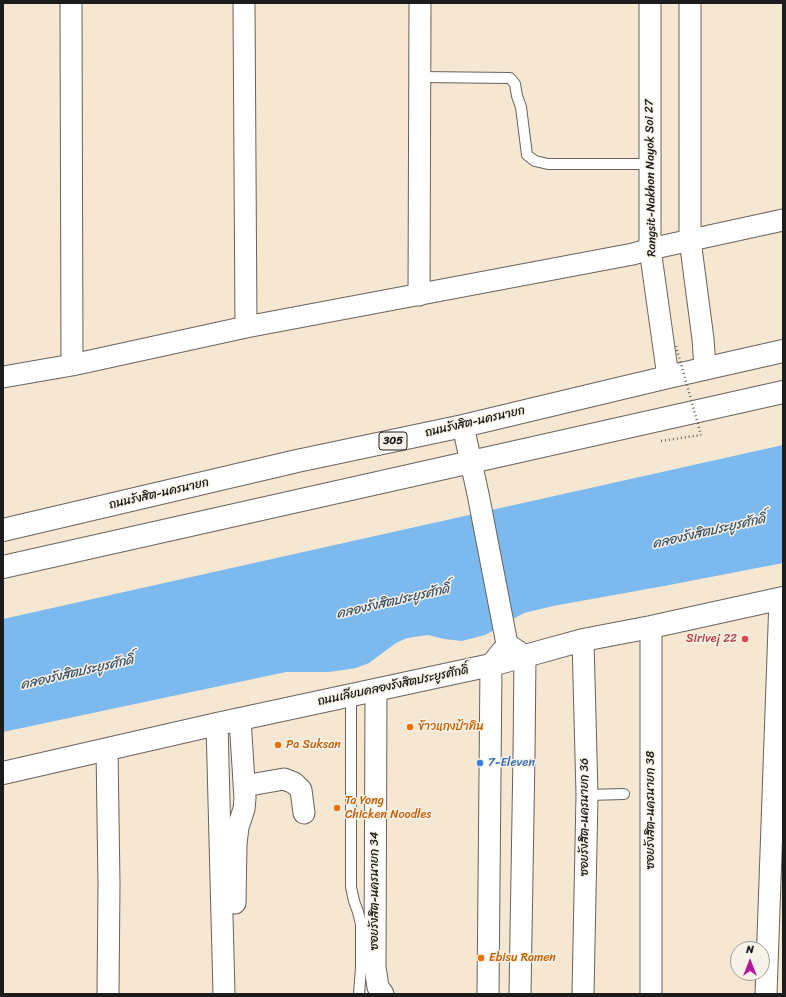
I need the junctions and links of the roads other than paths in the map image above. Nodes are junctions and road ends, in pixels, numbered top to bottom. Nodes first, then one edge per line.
1 (71, 3) edge
2 (244, 3) edge
3 (420, 3) edge
4 (650, 3) edge
5 (690, 3) edge
6 (420, 77) junction
7 (650, 164) junction
8 (783, 220) edge
9 (690, 240) junction
10 (650, 249) junction
11 (419, 295) junction
12 (246, 327) junction
13 (783, 351) edge
14 (72, 365) junction
15 (705, 368) junction
16 (3, 377) edge
17 (668, 377) junction
18 (783, 392) edge
19 (463, 426) junction
20 (470, 462) junction
21 (3, 530) edge
22 (3, 567) edge
23 (782, 598) edge
24 (651, 627) junction
25 (583, 640) junction
26 (512, 642) junction
27 (491, 665) junction
28 (376, 690) junction
29 (351, 695) junction
30 (240, 719) junction
31 (217, 724) junction
32 (107, 749) junction
33 (490, 755) junction
34 (524, 755) junction
35 (3, 772) edge
36 (244, 786) junction
37 (624, 794) dead end
38 (587, 795) junction
39 (304, 813) dead end
40 (520, 961) junction
41 (489, 962) junction
42 (368, 967) junction
43 (231, 989) edge
44 (108, 994) edge
45 (359, 994) edge
46 (383, 994) edge
47 (488, 994) edge
48 (520, 994) edge
49 (583, 994) edge
50 (651, 994) edge
51 (766, 994) edge

1 - 14 street
2 - 12 street
3 - 6 street
4 - 7 street, Rangsit-Nakhon Nayok Soi 27
5 - 9 street
6 - 7 lane
6 - 11 street
7 - 10 street, Rangsit-Nakhon Nayok Soi 27
8 - 9 street
9 - 10 street
9 - 15 street
10 - 11 street
10 - 17 street, Rangsit-Nakhon Nayok Soi 27
11 - 12 street
12 - 14 street
13 - 15 main road, ถนนรังสิต-นครนายก / 305
14 - 16 street
15 - 17 main road, ถนนรังสิต-นครนายก / 305
17 - 19 main road, ถนนรังสิต-นครนายก / 305
18 - 20 main road
19 - 20 street
19 - 21 main road, ถนนรังสิต-นครนายก / 305
20 - 22 main road
20 - 26 street
23 - 24 main road, ถนนเลียบคลองรังสิตประยูรศักดิ์
23 - 51 street
24 - 25 main road, ถนนเลียบคลองรังสิตประยูรศักดิ์
24 - 50 street, ซอยรังสิต-นครนายก 38
25 - 26 main road, ถนนเลียบคลองรังสิตประยูรศักดิ์
25 - 38 street, ซอยรังสิต-นครนายก 36
26 - 27 main road, ถนนเลียบคลองรังสิตประยูรศักดิ์
26 - 34 street
27 - 28 main road, ถนนเลียบคลองรังสิตประยูรศักดิ์
27 - 33 street
28 - 29 main road, ถนนเลียบคลองรังสิตประยูรศักดิ์
28 - 42 street, ซอยรังสิต-นครนายก 34
29 - 30 main road, ถนนเลียบคลองรังสิตประยูรศักดิ์
29 - 42 lane
30 - 31 main road, ถนนเลียบคลองรังสิตประยูรศักดิ์
30 - 36 street
31 - 32 main road, ถนนเลียบคลองรังสิตประยูรศักดิ์
31 - 43 street
32 - 35 main road, ถนนเลียบคลองรังสิตประยูรศักดิ์
32 - 44 street
33 - 34 street
33 - 41 street
34 - 40 street
36 - 39 street
36 - 43 street
37 - 38 lane
38 - 49 street, ซอยรังสิต-นครนายก 36
40 - 41 street
40 - 48 street
41 - 47 street
42 - 45 lane
42 - 46 street, ซอยรังสิต-นครนายก 34

